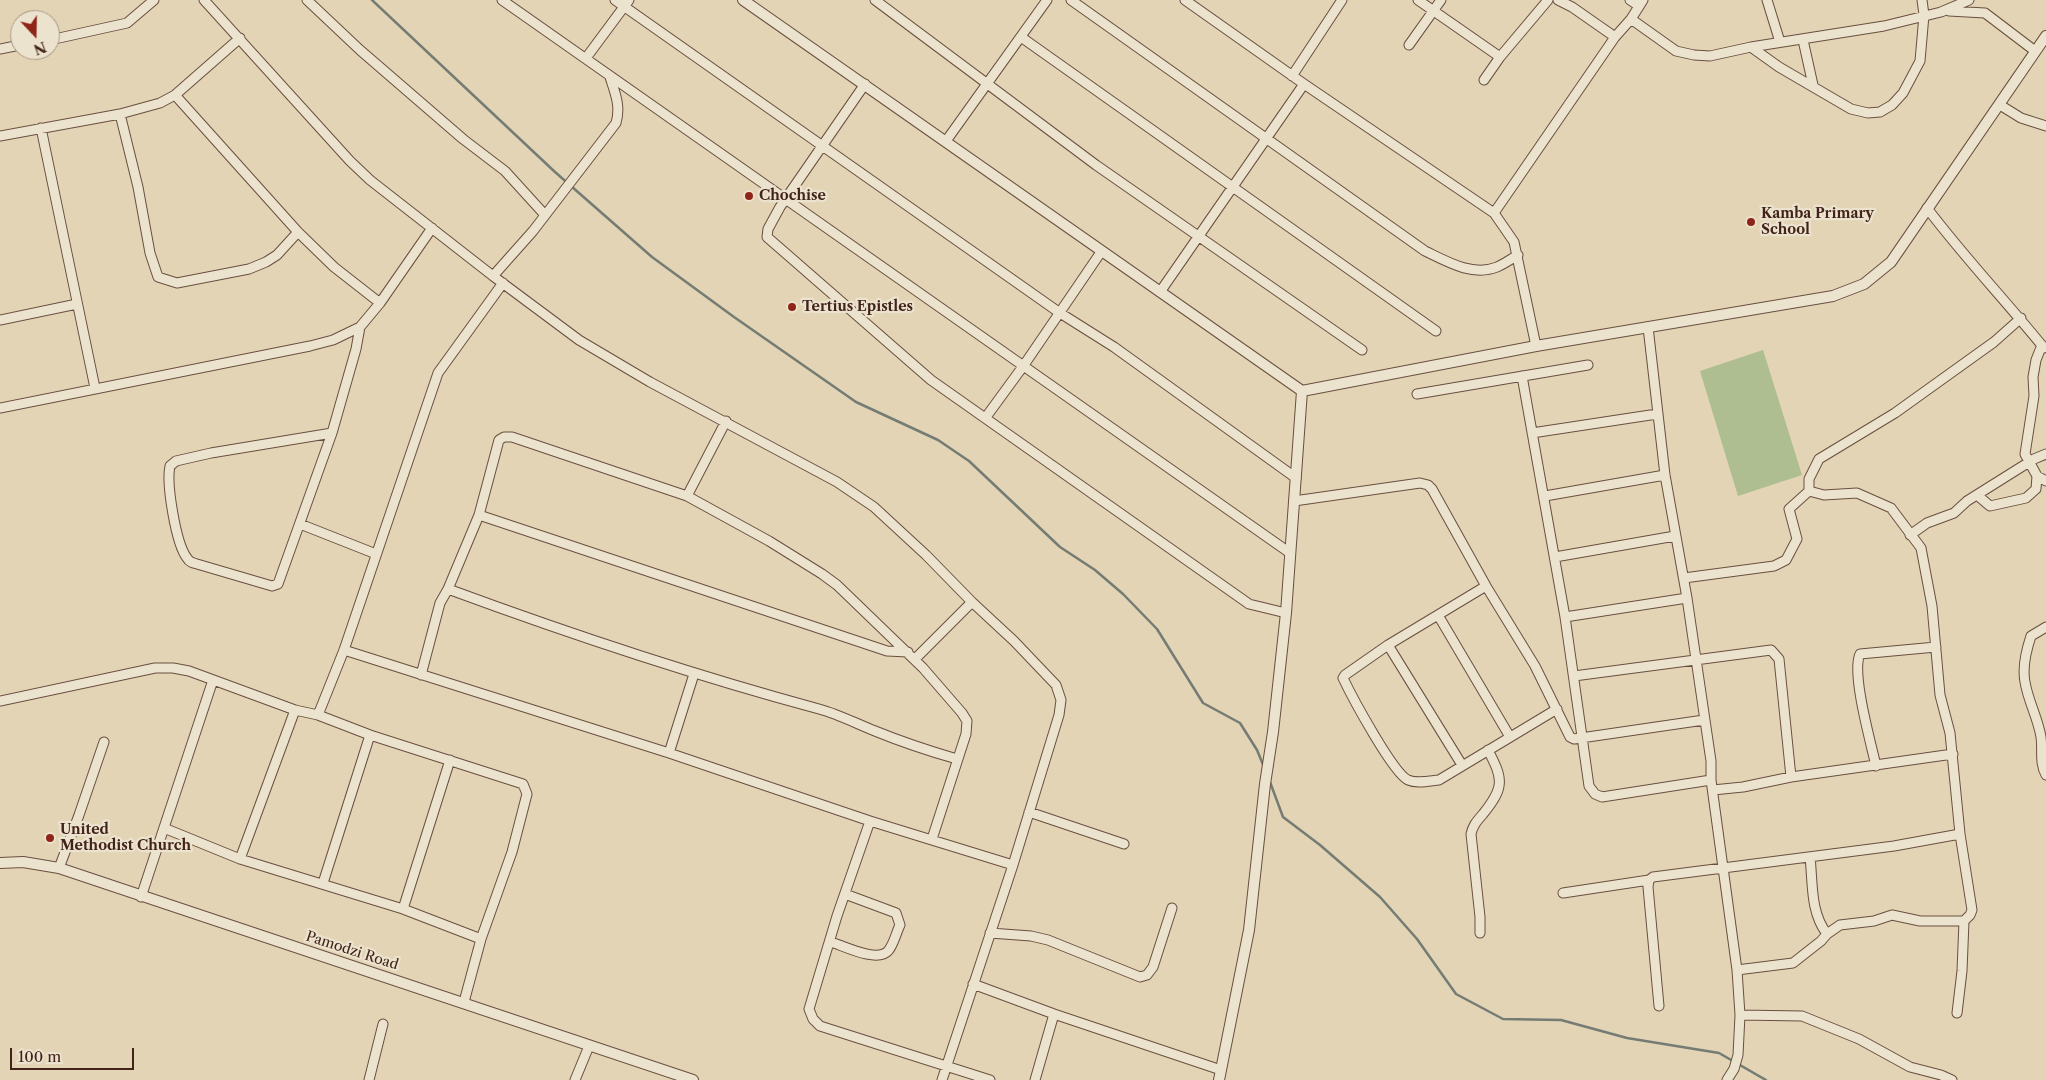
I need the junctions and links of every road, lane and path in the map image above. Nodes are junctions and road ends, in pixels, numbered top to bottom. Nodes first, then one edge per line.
1 (154, 0) edge
2 (307, 0) edge
3 (502, 0) edge
4 (615, 0) edge
5 (743, 0) edge
6 (875, 0) edge
7 (1047, 0) edge
8 (1071, 0) edge
9 (1185, 0) edge
10 (1342, 0) edge
11 (1418, 0) edge
12 (1441, 0) edge
13 (1548, 0) edge
14 (1558, 0) edge
15 (1630, 0) edge
16 (1767, 0) edge
17 (1922, 0) edge
18 (1969, 0) edge
19 (209, 2) edge
20 (1641, 3) edge
21 (627, 4) edge
22 (1434, 12) junction
23 (1941, 12) junction
24 (1924, 15) junction
25 (1631, 19) junction
26 (2046, 36) edge
27 (1021, 37) junction
28 (1615, 37) junction
29 (60, 38) edge
30 (240, 38) junction
31 (1803, 40) junction
32 (1780, 42) junction
33 (1409, 45) dead end
34 (1750, 47) junction
35 (2035, 50) junction
36 (1500, 57) junction
37 (586, 58) junction
38 (1292, 76) junction
39 (610, 77) junction
40 (1484, 80) dead end
41 (865, 84) junction
42 (988, 84) junction
43 (1304, 84) junction
44 (1813, 86) junction
45 (175, 94) junction
46 (2000, 105) junction
47 (120, 114) junction
48 (2046, 126) edge
49 (40, 128) junction
50 (0, 136) edge
51 (1266, 139) junction
52 (946, 141) junction
53 (822, 145) junction
54 (1233, 187) junction
55 (786, 200) junction
56 (1927, 208) junction
57 (1494, 213) junction
58 (545, 215) junction
59 (432, 228) junction
60 (298, 232) junction
61 (1199, 236) junction
62 (1101, 252) junction
63 (1518, 255) junction
64 (493, 276) junction
65 (503, 283) junction
66 (1160, 292) junction
67 (380, 303) junction
68 (77, 304) junction
69 (1060, 313) junction
70 (2021, 318) junction
71 (0, 320) edge
72 (360, 327) junction
73 (1648, 327) junction
74 (1436, 331) dead end
75 (1536, 346) junction
76 (2044, 348) edge
77 (1362, 350) dead end
78 (1024, 365) junction
79 (1588, 365) dead end
80 (1522, 376) junction
81 (95, 388) junction
82 (1302, 391) junction
83 (1417, 394) dead end
84 (0, 408) edge
85 (1657, 414) junction
86 (986, 417) junction
87 (726, 422) junction
88 (332, 433) junction
89 (1532, 433) junction
90 (2046, 454) edge
91 (2030, 463) junction
92 (1666, 475) junction
93 (2037, 476) junction
94 (1296, 478) junction
95 (2046, 481) edge
96 (1809, 491) junction
97 (1977, 495) junction
98 (687, 496) junction
99 (1545, 496) junction
100 (1294, 501) junction
101 (479, 515) junction
102 (300, 524) junction
103 (1910, 535) junction
104 (1676, 536) junction
105 (1290, 553) junction
106 (376, 554) junction
107 (1555, 556) junction
108 (1684, 578) junction
109 (1486, 586) junction
110 (448, 589) junction
111 (1687, 598) junction
112 (972, 602) junction
113 (1286, 613) junction
114 (1438, 615) junction
115 (1565, 617) junction
116 (2046, 628) edge
117 (1388, 645) junction
118 (1936, 647) junction
119 (344, 650) junction
120 (911, 656) junction
121 (1697, 659) junction
122 (694, 674) junction
123 (421, 675) junction
124 (1574, 676) junction
125 (213, 680) junction
126 (0, 701) edge
127 (295, 710) junction
128 (1557, 710) junction
129 (318, 716) junction
130 (1704, 720) junction
131 (370, 735) junction
132 (1510, 736) junction
133 (1582, 737) junction
134 (104, 742) dead end
135 (1488, 750) junction
136 (669, 753) junction
137 (1953, 754) junction
138 (958, 759) junction
139 (450, 760) junction
140 (1462, 765) junction
141 (1876, 766) junction
142 (2046, 775) edge
143 (1791, 777) junction
144 (1711, 780) junction
145 (1713, 790) junction
146 (1029, 812) junction
147 (870, 821) junction
148 (164, 828) junction
149 (1960, 834) junction
150 (932, 839) junction
151 (1124, 844) dead end
152 (1810, 857) junction
153 (240, 859) junction
154 (0, 863) edge
155 (1013, 865) junction
156 (1724, 867) junction
157 (59, 868) junction
158 (1649, 880) junction
159 (323, 883) junction
160 (1563, 893) dead end
161 (845, 894) junction
162 (141, 896) junction
163 (403, 908) junction
164 (1172, 908) dead end
165 (1964, 921) junction
166 (990, 933) junction
167 (1480, 933) dead end
168 (1826, 934) junction
169 (481, 939) junction
170 (831, 942) junction
171 (1737, 970) junction
172 (973, 984) junction
173 (464, 1002) junction
174 (1659, 1006) dead end
175 (1054, 1014) junction
176 (1957, 1014) dead end
177 (1740, 1015) junction
178 (383, 1024) dead end
179 (589, 1046) junction
180 (947, 1066) junction
181 (1220, 1075) edge
182 (369, 1080) edge
183 (575, 1080) edge
184 (693, 1080) edge
185 (942, 1080) edge
186 (990, 1080) edge
187 (1035, 1080) edge
188 (1727, 1080) edge
189 (1952, 1080) edge

1 - 29 street
2 - 58 street
3 - 37 street
4 - 21 street
5 - 41 street
6 - 42 street
7 - 27 street
8 - 51 street
9 - 38 street
10 - 38 street
11 - 22 street
12 - 22 street
13 - 36 street
14 - 28 street
15 - 20 street
16 - 32 street
17 - 24 street
18 - 23 street
19 - 30 street
20 - 25 street
21 - 37 street
21 - 53 street
22 - 33 street
22 - 36 street
23 - 24 street
23 - 35 street
24 - 31 street
24 - 44 street
25 - 28 street
25 - 34 street
26 - 35 street
27 - 42 street
27 - 54 street
28 - 57 street
30 - 45 street
30 - 59 street
31 - 32 street
31 - 44 street
32 - 34 street
34 - 44 street
35 - 46 street
36 - 40 street
37 - 39 street
38 - 43 street
39 - 55 street
39 - 58 street
41 - 52 street
41 - 53 street
42 - 52 street
42 - 61 street
43 - 51 street
43 - 57 street
45 - 47 street
45 - 60 street
46 - 48 street
46 - 56 street
47 - 49 street
47 - 60 street
49 - 50 street
49 - 68 street
51 - 54 street
51 - 63 street
52 - 62 street
53 - 55 street
53 - 69 street
54 - 61 street
54 - 74 street
55 - 78 street
55 - 86 street
56 - 70 street
56 - 73 street
57 - 63 street
58 - 64 street
59 - 64 street
59 - 67 street
60 - 67 street
61 - 66 street
61 - 77 street
62 - 66 street
62 - 69 street
63 - 75 street
64 - 65 street
65 - 87 street
65 - 106 street
66 - 82 street
67 - 72 street
68 - 71 street
68 - 81 street
69 - 78 street
69 - 94 street
70 - 76 street
70 - 96 street
72 - 81 street
72 - 88 street
73 - 75 street
73 - 85 street
75 - 82 street
76 - 91 street
78 - 86 street
78 - 105 street
79 - 80 street
80 - 83 street
80 - 89 street
81 - 84 street
82 - 94 street
85 - 89 street
85 - 92 street
86 - 113 street
87 - 98 street
87 - 112 street
88 - 102 street
88 - 102 street
89 - 99 street
90 - 91 street
91 - 93 street
91 - 97 street
92 - 99 street
92 - 104 street
93 - 95 street
93 - 97 street
94 - 100 street
96 - 103 street
96 - 108 street
97 - 103 street
98 - 101 street
98 - 120 street
99 - 107 street
100 - 105 street
100 - 109 street
101 - 110 street
101 - 120 street
102 - 106 street
103 - 118 street
104 - 107 street
104 - 108 street
105 - 113 street
106 - 119 street
107 - 115 street
108 - 111 street
109 - 114 street
109 - 128 street
110 - 122 street
110 - 123 street
111 - 115 street
111 - 121 street
112 - 120 street
112 - 146 street
113 - 181 street
114 - 117 street
114 - 132 street
115 - 124 street
116 - 142 street
117 - 140 street
117 - 140 street
118 - 137 street
118 - 141 street
119 - 123 street
119 - 129 street
120 - 138 street
121 - 124 street
121 - 130 street
121 - 143 street
122 - 136 street
122 - 138 street
123 - 136 street
124 - 133 street
125 - 126 street
125 - 127 street
125 - 148 street
127 - 129 street
127 - 153 street
128 - 132 street
128 - 133 street
129 - 131 street
130 - 133 street
130 - 144 street
131 - 139 street
131 - 159 street
132 - 135 street
133 - 144 street
134 - 157 street
135 - 140 street
135 - 167 street
136 - 147 street
137 - 141 street
137 - 149 street
138 - 150 street
139 - 163 street
139 - 169 street
141 - 143 street
143 - 145 street
144 - 145 street
145 - 156 street
146 - 151 street
146 - 155 street
147 - 150 street
147 - 161 street
148 - 153 street
148 - 162 street
149 - 152 street
149 - 165 street
150 - 155 street
152 - 156 street
152 - 168 street
153 - 159 street
154 - 157 street, Pamodzi Road
155 - 166 street
156 - 158 street
156 - 171 street
157 - 162 street, Pamodzi Road
158 - 160 street
158 - 174 street
159 - 163 street
161 - 170 street
161 - 170 street
162 - 173 street, Pamodzi Road
163 - 169 street
164 - 166 street
165 - 168 street
165 - 176 street
166 - 172 street
168 - 171 street
169 - 173 street
170 - 180 street
171 - 177 street
172 - 175 street
172 - 180 street
173 - 179 street, Pamodzi Road
175 - 181 street
175 - 187 street
177 - 188 street
177 - 189 street
178 - 182 street
179 - 183 street
179 - 184 street, Pamodzi Road
180 - 185 street
180 - 186 street

